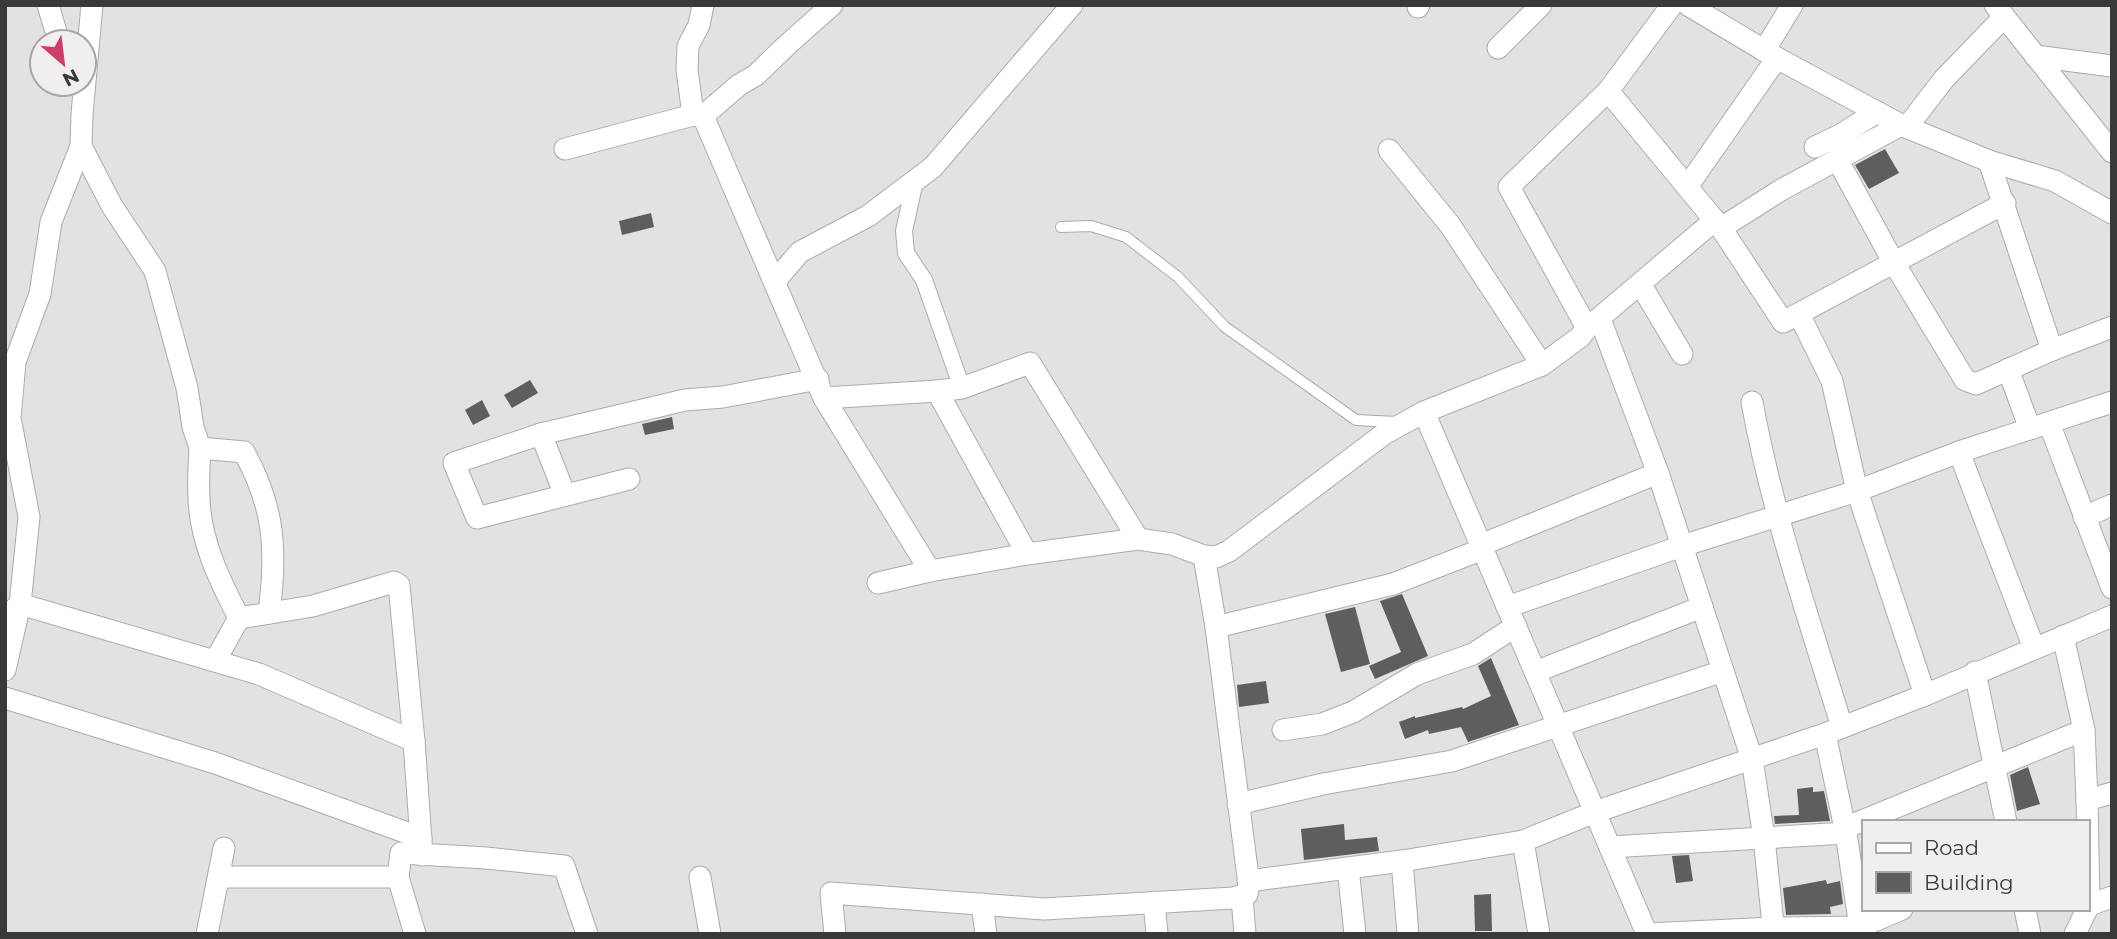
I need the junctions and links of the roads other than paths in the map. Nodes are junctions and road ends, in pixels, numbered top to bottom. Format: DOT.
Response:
graph roads {
  1 [pos="48,5"];
  2 [pos="92,5"];
  3 [pos="703,5"];
  4 [pos="832,5"];
  5 [pos="1072,5"];
  6 [pos="1541,5"];
  7 [pos="1672,5"];
  8 [pos="1688,5"];
  9 [pos="1792,5"];
  10 [pos="1999,11"];
  11 [pos="55,28"];
  12 [pos="1498,48"];
  13 [pos="1770,55"];
  14 [pos="2035,57"];
  15 [pos="2112,66"];
  16 [pos="1608,91"];
  17 [pos="77,98"];
  18 [pos="1877,112"];
  19 [pos="82,114"];
  20 [pos="698,115"];
  21 [pos="1904,126"];
  22 [pos="81,146"];
  23 [pos="1815,148"];
  24 [pos="1844,148"];
  25 [pos="565,149"];
  26 [pos="1389,150"];
  27 [pos="2112,152"];
  28 [pos="1989,161"];
  29 [pos="915,181"];
  30 [pos="1687,187"];
  31 [pos="2005,203"];
  32 [pos="2112,213"];
  33 [pos="1718,224"];
  34 [pos="1060,226"];
  35 [pos="1894,263"];
  36 [pos="775,281"];
  37 [pos="1641,285"];
  38 [pos="1799,314"];
  39 [pos="1594,323"];
  40 [pos="2112,327"];
  41 [pos="2052,350"];
  42 [pos="1682,354"];
  43 [pos="1542,365"];
  44 [pos="2008,369"];
  45 [pos="821,388"];
  46 [pos="962,388"];
  47 [pos="937,391"];
  48 [pos="1752,402"];
  49 [pos="2112,402"];
  50 [pos="1424,412"];
  51 [pos="1405,422"];
  52 [pos="2039,426"];
  53 [pos="541,434"];
  54 [pos="200,448"];
  55 [pos="1959,452"];
  56 [pos="1658,473"];
  57 [pos="629,479"];
  58 [pos="1857,491"];
  59 [pos="565,495"];
  60 [pos="2112,505"];
  61 [pos="1778,515"];
  62 [pos="2084,517"];
  63 [pos="1138,539"];
  64 [pos="1682,546"];
  65 [pos="1482,547"];
  66 [pos="1027,554"];
  67 [pos="1204,556"];
  68 [pos="930,571"];
  69 [pos="878,583"];
  70 [pos="2112,589"];
  71 [pos="1702,607"];
  72 [pos="13,611"];
  73 [pos="269,613"];
  74 [pos="2112,616"];
  75 [pos="1511,617"];
  76 [pos="239,618"];
  77 [pos="1216,627"];
  78 [pos="2063,636"];
  79 [pos="2034,648"];
  80 [pos="215,661"];
  81 [pos="5,670"];
  82 [pos="1723,671"];
  83 [pos="1535,672"];
  84 [pos="1975,672"];
  85 [pos="1925,695"];
  86 [pos="5,698"];
  87 [pos="1558,725"];
  88 [pos="1283,730"];
  89 [pos="2084,730"];
  90 [pos="1833,731"];
  91 [pos="414,741"];
  92 [pos="1752,759"];
  93 [pos="1994,767"];
  94 [pos="2112,793"];
  95 [pos="2087,800"];
  96 [pos="1238,804"];
  97 [pos="1595,812"];
  98 [pos="1869,820"];
  99 [pos="2006,820"];
  100 [pos="2087,820"];
  101 [pos="1862,823"];
  102 [pos="1846,830"];
  103 [pos="1764,838"];
  104 [pos="1523,841"];
  105 [pos="421,847"];
  106 [pos="1610,847"];
  107 [pos="225,848"];
  108 [pos="1402,861"];
  109 [pos="1348,868"];
  110 [pos="219,877"];
  111 [pos="398,877"];
  112 [pos="701,877"];
  113 [pos="1245,889"];
  114 [pos="2112,897"];
  115 [pos="1154,902"];
  116 [pos="982,904"];
  117 [pos="2089,905"];
  118 [pos="1898,911"];
  119 [pos="2025,911"];
  120 [pos="2086,911"];
  121 [pos="1773,931"];
  122 [pos="1860,931"];
  123 [pos="207,934"];
  124 [pos="415,934"];
  125 [pos="587,934"];
  126 [pos="710,934"];
  127 [pos="835,934"];
  128 [pos="986,934"];
  129 [pos="1157,934"];
  130 [pos="1245,934"];
  131 [pos="1355,934"];
  132 [pos="1408,934"];
  133 [pos="1539,934"];
  134 [pos="1647,934"];
  135 [pos="2030,934"];
  136 [pos="2075,934"];
  1 -- 11 [label="street"];
  2 -- 19 [label="street"];
  3 -- 20 [label="street"];
  4 -- 20 [label="street"];
  5 -- 29 [label="street"];
  6 -- 12 [label="street"];
  7 -- 16 [label="street"];
  8 -- 13 [label="street"];
  9 -- 13 [label="street"];
  10 -- 14 [label="street"];
  10 -- 21 [label="street"];
  13 -- 18 [label="street"];
  13 -- 30 [label="street"];
  14 -- 15 [label="street"];
  14 -- 27 [label="street"];
  16 -- 30 [label="street"];
  16 -- 39 [label="street"];
  17 -- 19 [label="street"];
  18 -- 21 [label="street"];
  18 -- 24 [label="street"];
  19 -- 22 [label="street"];
  20 -- 25 [label="street"];
  20 -- 36 [label="street"];
  21 -- 24 [label="street"];
  21 -- 28 [label="street"];
  22 -- 54 [label="street"];
  22 -- 72 [label="street"];
  23 -- 24 [label="street"];
  24 -- 33 [label="street"];
  24 -- 35 [label="street"];
  26 -- 43 [label="street"];
  28 -- 31 [label="street"];
  28 -- 32 [label="street"];
  29 -- 36 [label="street"];
  29 -- 46 [label="street"];
  30 -- 33 [label="street"];
  31 -- 35 [label="street"];
  31 -- 41 [label="street"];
  33 -- 37 [label="street"];
  33 -- 38 [label="street"];
  34 -- 51 [label="lane"];
  35 -- 38 [label="street"];
  35 -- 44 [label="street"];
  36 -- 45 [label="street"];
  37 -- 39 [label="street"];
  37 -- 42 [label="street"];
  38 -- 58 [label="street"];
  39 -- 43 [label="street"];
  39 -- 56 [label="street"];
  40 -- 41 [label="street"];
  41 -- 44 [label="street"];
  43 -- 50 [label="street"];
  44 -- 52 [label="street"];
  45 -- 47 [label="street"];
  45 -- 53 [label="street"];
  45 -- 68 [label="street"];
  46 -- 47 [label="street"];
  46 -- 63 [label="street"];
  47 -- 66 [label="street"];
  48 -- 61 [label="street"];
  49 -- 52 [label="street"];
  50 -- 51 [label="street"];
  50 -- 65 [label="street"];
  51 -- 67 [label="street"];
  52 -- 55 [label="street"];
  52 -- 62 [label="street"];
  53 -- 59 [label="street"];
  53 -- 59 [label="street"];
  54 -- 73 [label="street"];
  54 -- 76 [label="street"];
  55 -- 58 [label="street"];
  55 -- 79 [label="street"];
  56 -- 64 [label="street"];
  56 -- 65 [label="street"];
  57 -- 59 [label="street"];
  58 -- 61 [label="street"];
  58 -- 85 [label="street"];
  60 -- 62 [label="street"];
  61 -- 64 [label="street"];
  61 -- 90 [label="street"];
  62 -- 70 [label="street"];
  63 -- 66 [label="street"];
  63 -- 67 [label="street"];
  64 -- 71 [label="street"];
  64 -- 75 [label="street"];
  65 -- 75 [label="street"];
  65 -- 77 [label="street"];
  66 -- 68 [label="street"];
  67 -- 77 [label="street"];
  68 -- 69 [label="street"];
  71 -- 82 [label="street"];
  71 -- 83 [label="street"];
  72 -- 80 [label="street"];
  72 -- 81 [label="street"];
  73 -- 76 [label="street"];
  73 -- 91 [label="street"];
  74 -- 78 [label="street"];
  75 -- 83 [label="street"];
  75 -- 88 [label="street"];
  76 -- 80 [label="street"];
  77 -- 96 [label="street"];
  78 -- 79 [label="street"];
  78 -- 89 [label="street"];
  79 -- 84 [label="street"];
  80 -- 91 [label="street"];
  82 -- 87 [label="street"];
  82 -- 92 [label="street"];
  83 -- 87 [label="street"];
  84 -- 85 [label="street"];
  84 -- 93 [label="street"];
  85 -- 90 [label="street"];
  86 -- 105 [label="street"];
  87 -- 96 [label="street"];
  87 -- 97 [label="street"];
  89 -- 93 [label="street"];
  89 -- 95 [label="street"];
  90 -- 92 [label="street"];
  90 -- 102 [label="street"];
  91 -- 105 [label="street"];
  92 -- 97 [label="street"];
  92 -- 103 [label="street"];
  93 -- 98 [label="street"];
  93 -- 99 [label="street"];
  94 -- 95 [label="street"];
  95 -- 100 [label="street"];
  96 -- 113 [label="street"];
  97 -- 104 [label="street"];
  97 -- 106 [label="street"];
  101 -- 102 [label="street"];
  102 -- 103 [label="street"];
  102 -- 122 [label="street"];
  103 -- 106 [label="street"];
  103 -- 121 [label="street"];
  104 -- 108 [label="street"];
  104 -- 133 [label="street"];
  105 -- 111 [label="street"];
  105 -- 125 [label="street"];
  106 -- 134 [label="street"];
  107 -- 110 [label="street"];
  108 -- 109 [label="street"];
  108 -- 132 [label="street"];
  109 -- 113 [label="street"];
  109 -- 131 [label="street"];
  110 -- 111 [label="street"];
  110 -- 123 [label="street"];
  111 -- 124 [label="street"];
  112 -- 126 [label="street"];
  113 -- 115 [label="street"];
  113 -- 130 [label="street"];
  114 -- 117 [label="street"];
  115 -- 116 [label="street"];
  115 -- 129 [label="street"];
  116 -- 127 [label="street"];
  116 -- 128 [label="street"];
  118 -- 122 [label="street"];
  119 -- 135 [label="street"];
  120 -- 136 [label="street"];
  121 -- 122 [label="street"];
  121 -- 134 [label="street"];
}
